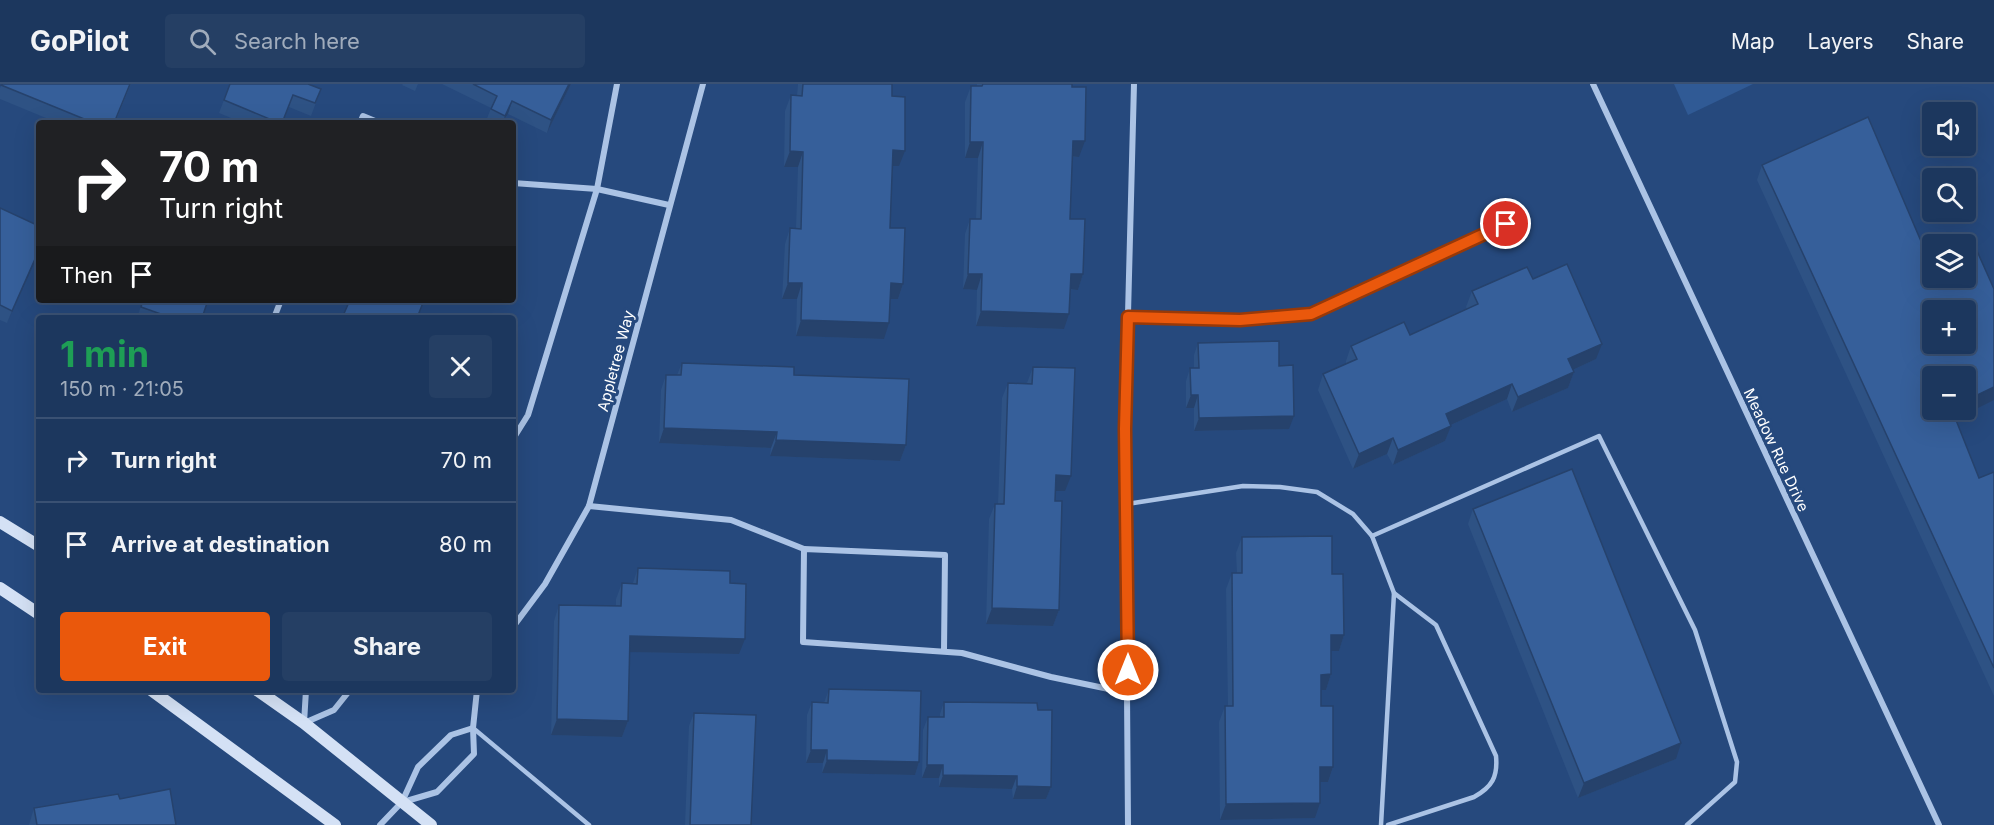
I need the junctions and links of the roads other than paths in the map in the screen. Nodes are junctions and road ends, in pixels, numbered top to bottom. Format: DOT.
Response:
graph roads {
  1 [pos="617,84"];
  2 [pos="703,84"];
  3 [pos="1134,84"];
  4 [pos="1593,84"];
  5 [pos="516,183"];
  6 [pos="597,189"];
  7 [pos="669,205"];
  8 [pos="1506,224"];
  9 [pos="1128,317"];
  10 [pos="516,434"];
  11 [pos="1127,504"];
  12 [pos="589,506"];
  13 [pos="0,522"];
  14 [pos="1372,536"];
  15 [pos="36,544"];
  16 [pos="804,549"];
  17 [pos="0,588"];
  18 [pos="1394,593"];
  19 [pos="36,612"];
  20 [pos="516,623"];
  21 [pos="944,651"];
  22 [pos="155,693"];
  23 [pos="261,693"];
  24 [pos="306,693"];
  25 [pos="348,693"];
  26 [pos="477,693"];
  27 [pos="1128,693"];
  28 [pos="304,723"];
  29 [pos="473,728"];
  30 [pos="402,802"];
  31 [pos="335,825"];
  32 [pos="380,825"];
  33 [pos="431,825"];
  34 [pos="589,825"];
  35 [pos="1128,825"];
  36 [pos="1381,825"];
  37 [pos="1388,825"];
  38 [pos="1687,825"];
  39 [pos="1939,825"];
  1 -- 6 [label="street"];
  2 -- 7 [label="street, Appletree Way"];
  3 -- 9 [label="street"];
  4 -- 39 [label="street, Meadow Rue Drive"];
  5 -- 6 [label="street"];
  6 -- 7 [label="street"];
  6 -- 10 [label="street"];
  7 -- 12 [label="street, Appletree Way"];
  8 -- 9 [label="lane"];
  9 -- 11 [label="street"];
  11 -- 14 [label="lane"];
  11 -- 27 [label="street"];
  12 -- 16 [label="street"];
  12 -- 20 [label="street, Appletree Way"];
  13 -- 15 [label="street"];
  14 -- 18 [label="lane"];
  14 -- 38 [label="lane"];
  16 -- 21 [label="street"];
  16 -- 21 [label="street"];
  17 -- 19 [label="street"];
  18 -- 36 [label="lane"];
  18 -- 37 [label="lane"];
  21 -- 27 [label="street"];
  22 -- 31 [label="street"];
  23 -- 28 [label="street"];
  24 -- 28 [label="street"];
  25 -- 28 [label="street"];
  26 -- 29 [label="street"];
  27 -- 35 [label="street"];
  28 -- 30 [label="street"];
  29 -- 30 [label="street"];
  29 -- 30 [label="street"];
  29 -- 34 [label="lane"];
  30 -- 32 [label="street"];
  30 -- 33 [label="street"];
}
